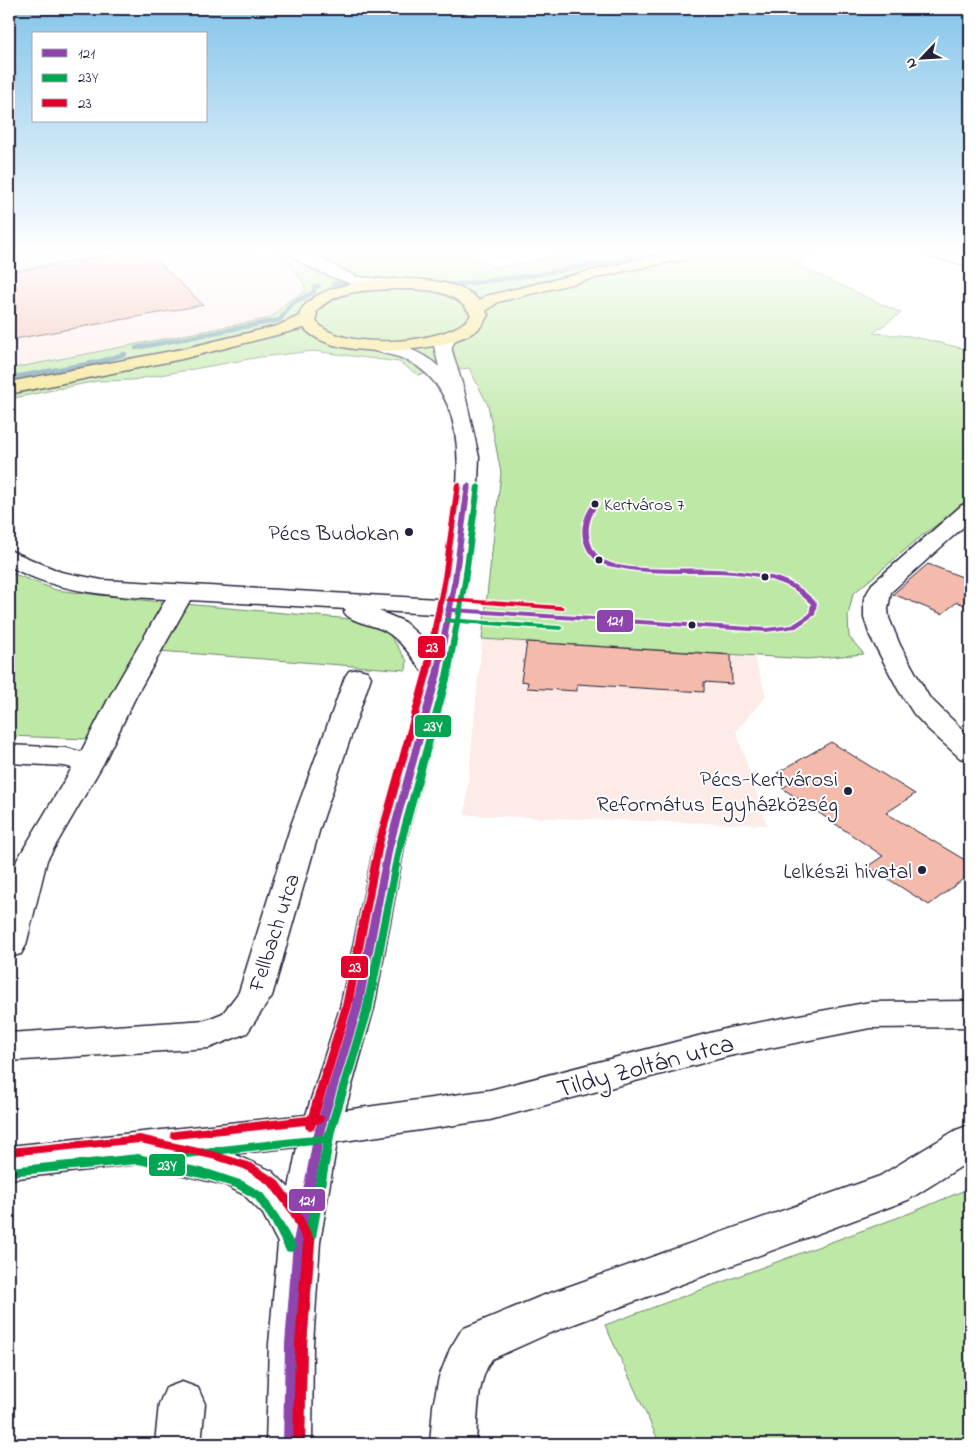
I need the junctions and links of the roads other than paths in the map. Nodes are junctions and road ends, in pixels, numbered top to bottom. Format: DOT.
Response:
graph roads {
  1 [pos="302,322"];
  2 [pos="309,322"];
  3 [pos="475,322"];
  4 [pos="448,338"];
  5 [pos="336,340"];
  6 [pos="380,347"];
  7 [pos="182,354"];
  8 [pos="9,388"];
  9 [pos="455,398"];
  10 [pos="970,510"];
  11 [pos="9,557"];
  12 [pos="182,592"];
  13 [pos="313,602"];
  14 [pos="449,607"];
  15 [pos="437,674"];
  16 [pos="358,677"];
  17 [pos="970,752"];
  18 [pos="9,754"];
  19 [pos="89,764"];
  20 [pos="20,861"];
  21 [pos="13,914"];
  22 [pos="9,945"];
  23 [pos="970,1014"];
  24 [pos="9,1047"];
  25 [pos="320,1129"];
  26 [pos="970,1141"];
  27 [pos="139,1149"];
  28 [pos="9,1162"];
  29 [pos="299,1242"];
  30 [pos="289,1444"];
  31 [pos="454,1444"];
  1 -- 7 [label="main road"];
  2 -- 5 [label="main road"];
  3 -- 4 [label="main road"];
  4 -- 6 [label="main road"];
  4 -- 9 [label="street"];
  5 -- 6 [label="main road"];
  5 -- 7 [label="main road"];
  6 -- 9 [label="street"];
  7 -- 8 [label="main road"];
  9 -- 14 [label="street"];
  10 -- 17 [label="street"];
  11 -- 12 [label="street"];
  12 -- 13 [label="street"];
  12 -- 19 [label="street"];
  13 -- 14 [label="street"];
  13 -- 15 [label="street"];
  14 -- 15 [label="street"];
  15 -- 25 [label="street"];
  16 -- 24 [label="street, Fellbach utca"];
  18 -- 19 [label="street"];
  19 -- 20 [label="street"];
  20 -- 21 [label="street"];
  21 -- 22 [label="street"];
  23 -- 25 [label="street, Tildy Zoltán utca"];
  25 -- 27 [label="street, Tildy Zoltán utca"];
  25 -- 29 [label="street"];
  26 -- 31 [label="street"];
  27 -- 28 [label="street, Tildy Zoltán utca"];
  27 -- 29 [label="street"];
  29 -- 30 [label="street"];
}
